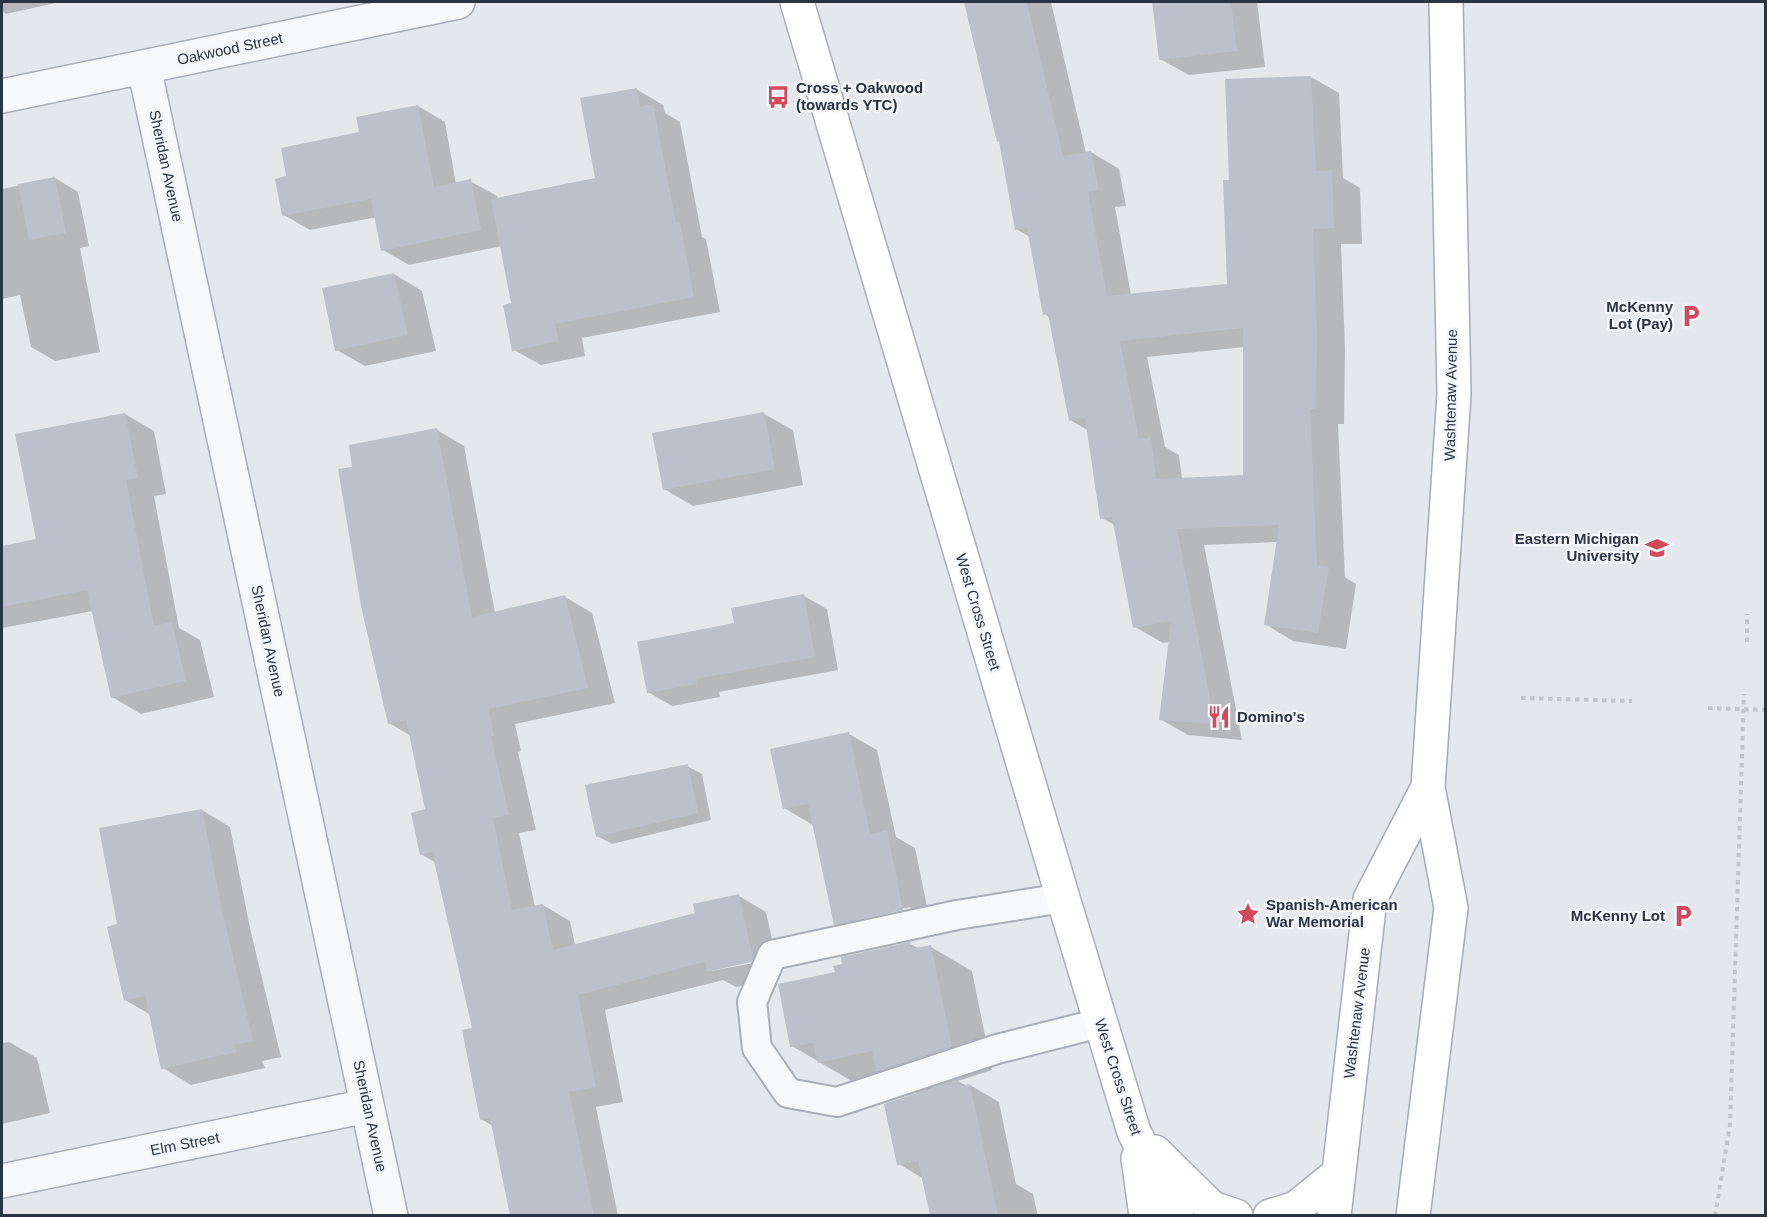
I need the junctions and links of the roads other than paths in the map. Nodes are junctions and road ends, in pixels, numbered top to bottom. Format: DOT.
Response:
graph roads {
  1 [pos="458,2"];
  2 [pos="797,2"];
  3 [pos="1446,2"];
  4 [pos="144,67"];
  5 [pos="2,96"];
  6 [pos="1428,787"];
  7 [pos="1063,898"];
  8 [pos="1100,1023"];
  9 [pos="367,1106"];
  10 [pos="1134,1132"];
  11 [pos="1338,1173"];
  12 [pos="2,1181"];
  13 [pos="391,1215"];
  14 [pos="1146,1215"];
  15 [pos="1177,1215"];
  16 [pos="1236,1215"];
  17 [pos="1270,1215"];
  18 [pos="1335,1215"];
  19 [pos="1413,1215"];
  1 -- 4 [label="street, Oakwood Street"];
  2 -- 7 [label="main road, West Cross Street"];
  3 -- 6 [label="main road, Washtenaw Avenue"];
  4 -- 5 [label="street, Oakwood Street"];
  4 -- 9 [label="street, Sheridan Avenue"];
  6 -- 11 [label="main road, Washtenaw Avenue"];
  6 -- 19 [label="main road, Washtenaw Avenue"];
  7 -- 8 [label="main road, West Cross Street"];
  7 -- 8 [label="lane"];
  8 -- 10 [label="main road, West Cross Street"];
  9 -- 12 [label="street, Elm Street"];
  9 -- 13 [label="street, Sheridan Avenue"];
  10 -- 14 [label="main road"];
  10 -- 15 [label="main road, West Cross Street"];
  10 -- 16 [label="main road"];
  11 -- 17 [label="main road"];
  11 -- 18 [label="main road, Washtenaw Avenue"];
}
